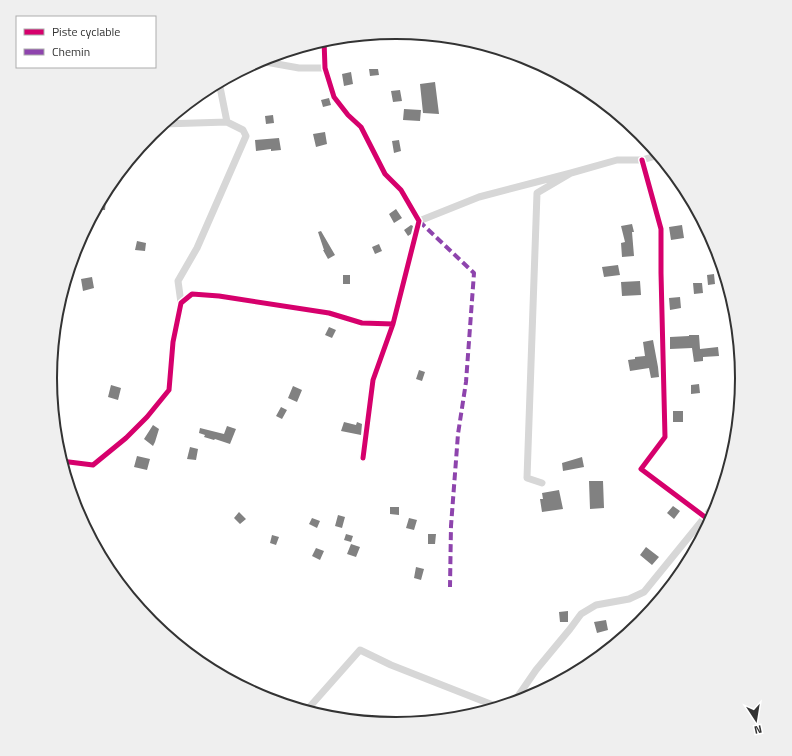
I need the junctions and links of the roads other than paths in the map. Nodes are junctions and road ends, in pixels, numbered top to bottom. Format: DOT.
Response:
graph roads {
  1 [pos="325,47"];
  2 [pos="272,63"];
  3 [pos="326,68"];
  4 [pos="220,88"];
  5 [pos="227,122"];
  6 [pos="171,124"];
  7 [pos="653,157"];
  8 [pos="642,160"];
  9 [pos="571,173"];
  10 [pos="419,221"];
  11 [pos="181,303"];
  12 [pos="393,324"];
  13 [pos="363,458"];
  14 [pos="68,462"];
  15 [pos="542,483"];
  16 [pos="705,517"];
  17 [pos="520,693"];
  18 [pos="489,704"];
  19 [pos="311,706"];
  1 -- 3 [label="street"];
  2 -- 3 [label="street"];
  3 -- 10 [label="street"];
  4 -- 5 [label="street"];
  5 -- 6 [label="street"];
  5 -- 11 [label="street"];
  7 -- 8 [label="street"];
  8 -- 9 [label="street"];
  8 -- 16 [label="street"];
  9 -- 10 [label="street"];
  9 -- 15 [label="street"];
  10 -- 12 [label="street"];
  11 -- 12 [label="street"];
  11 -- 14 [label="street"];
  12 -- 13 [label="street"];
  16 -- 17 [label="street"];
  18 -- 19 [label="street"];
}
